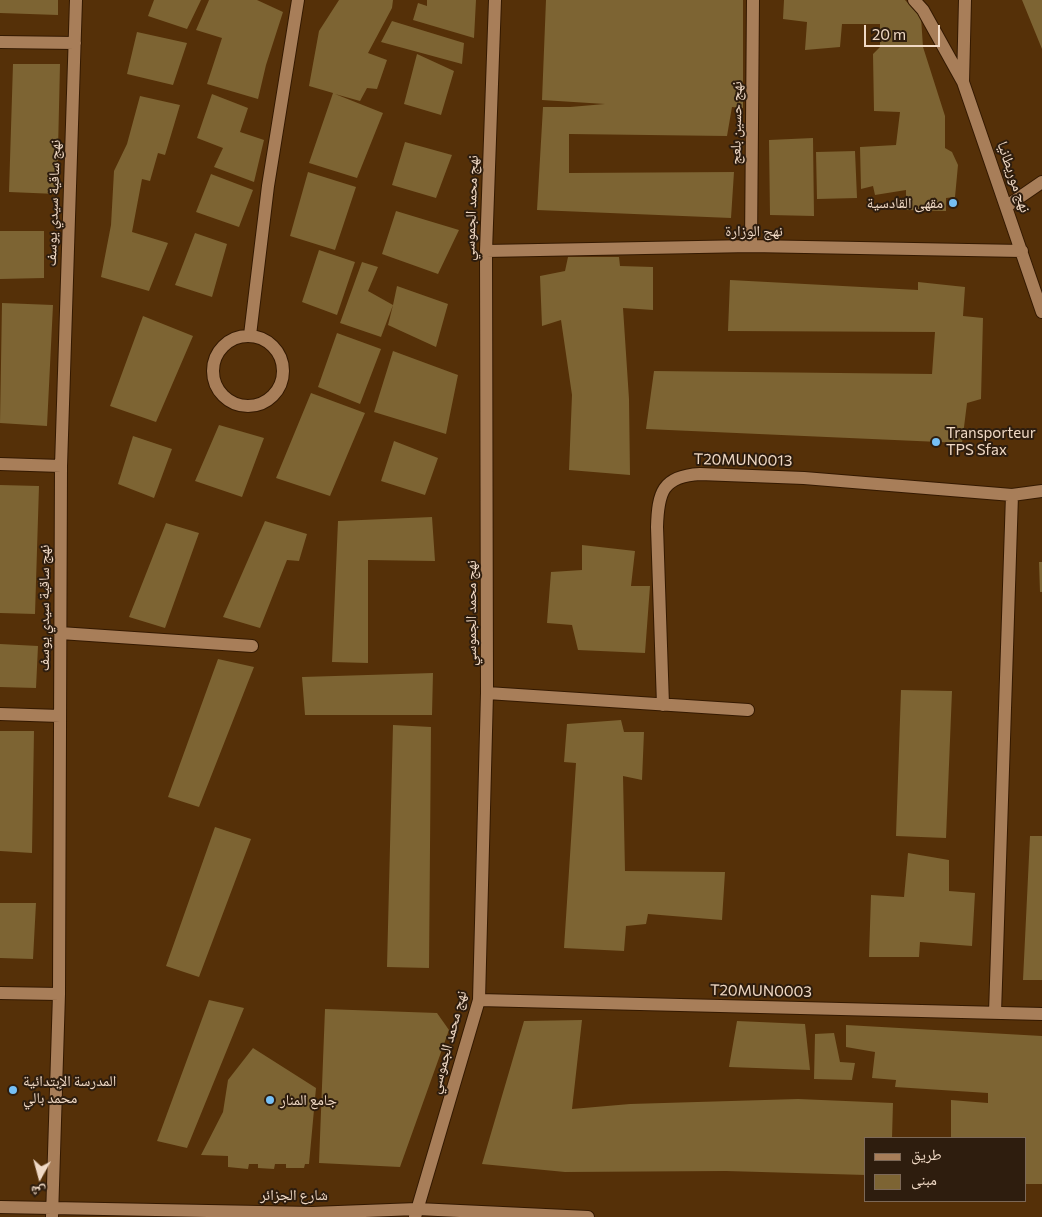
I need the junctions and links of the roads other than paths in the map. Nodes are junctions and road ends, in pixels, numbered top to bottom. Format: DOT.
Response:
graph roads {
  1 [pos="76,0"];
  2 [pos="298,0"];
  3 [pos="495,0"];
  4 [pos="753,0"];
  5 [pos="914,0"];
  6 [pos="965,0"];
  7 [pos="0,42"];
  8 [pos="75,43"];
  9 [pos="963,82"];
  10 [pos="1042,182"];
  11 [pos="1007,206"];
  12 [pos="750,246"];
  13 [pos="486,251"];
  14 [pos="1022,251"];
  15 [pos="1042,312"];
  16 [pos="250,336"];
  17 [pos="0,464"];
  18 [pos="61,466"];
  19 [pos="1042,491"];
  20 [pos="1012,495"];
  21 [pos="60,633"];
  22 [pos="252,646"];
  23 [pos="488,693"];
  24 [pos="663,705"];
  25 [pos="748,710"];
  26 [pos="0,714"];
  27 [pos="60,716"];
  28 [pos="0,993"];
  29 [pos="59,994"];
  30 [pos="480,1000"];
  31 [pos="995,1013"];
  32 [pos="1042,1014"];
  33 [pos="0,1207"];
  34 [pos="52,1212"];
  35 [pos="416,1213"];
  36 [pos="588,1217"];
  1 -- 8 [label="street, نهج ساقية سيدي يوسف"];
  2 -- 16 [label="street"];
  3 -- 13 [label="street, نهج محمد الجموسي"];
  4 -- 12 [label="street, نهج حسين بلعج"];
  5 -- 9 [label="street, نهج موريطانيا"];
  6 -- 9 [label="street, نهج موريطانيا"];
  7 -- 8 [label="street"];
  8 -- 18 [label="street, نهج ساقية سيدي يوسف"];
  9 -- 11 [label="street, نهج موريطانيا"];
  10 -- 11 [label="street"];
  11 -- 14 [label="street, نهج موريطانيا"];
  12 -- 13 [label="street, نهج الوزارة"];
  12 -- 14 [label="street, نهج الوزارة"];
  13 -- 23 [label="street, نهج محمد الجموسي"];
  14 -- 15 [label="street, نهج موريطانيا"];
  16 -- 16 [label="street"];
  17 -- 18 [label="street"];
  18 -- 21 [label="street, نهج ساقية سيدي يوسف"];
  19 -- 20 [label="street, T20MUN0013"];
  20 -- 24 [label="street, T20MUN0013"];
  20 -- 31 [label="street"];
  21 -- 22 [label="street"];
  21 -- 27 [label="street, نهج ساقية سيدي يوسف"];
  23 -- 24 [label="street"];
  23 -- 30 [label="street, نهج محمد الجموسي"];
  24 -- 25 [label="street"];
  26 -- 27 [label="street"];
  27 -- 29 [label="street, نهج ساقية سيدي يوسف"];
  28 -- 29 [label="street"];
  29 -- 34 [label="street, نهج ساقية سيدي يوسف"];
  30 -- 31 [label="street, T20MUN0003"];
  30 -- 35 [label="street, نهج محمد الجموسي"];
  31 -- 32 [label="street, T20MUN0003"];
  33 -- 34 [label="street, شارع الجزائر"];
  34 -- 35 [label="street, شارع الجزائر"];
  35 -- 36 [label="street, شارع الجزائر"];
}
